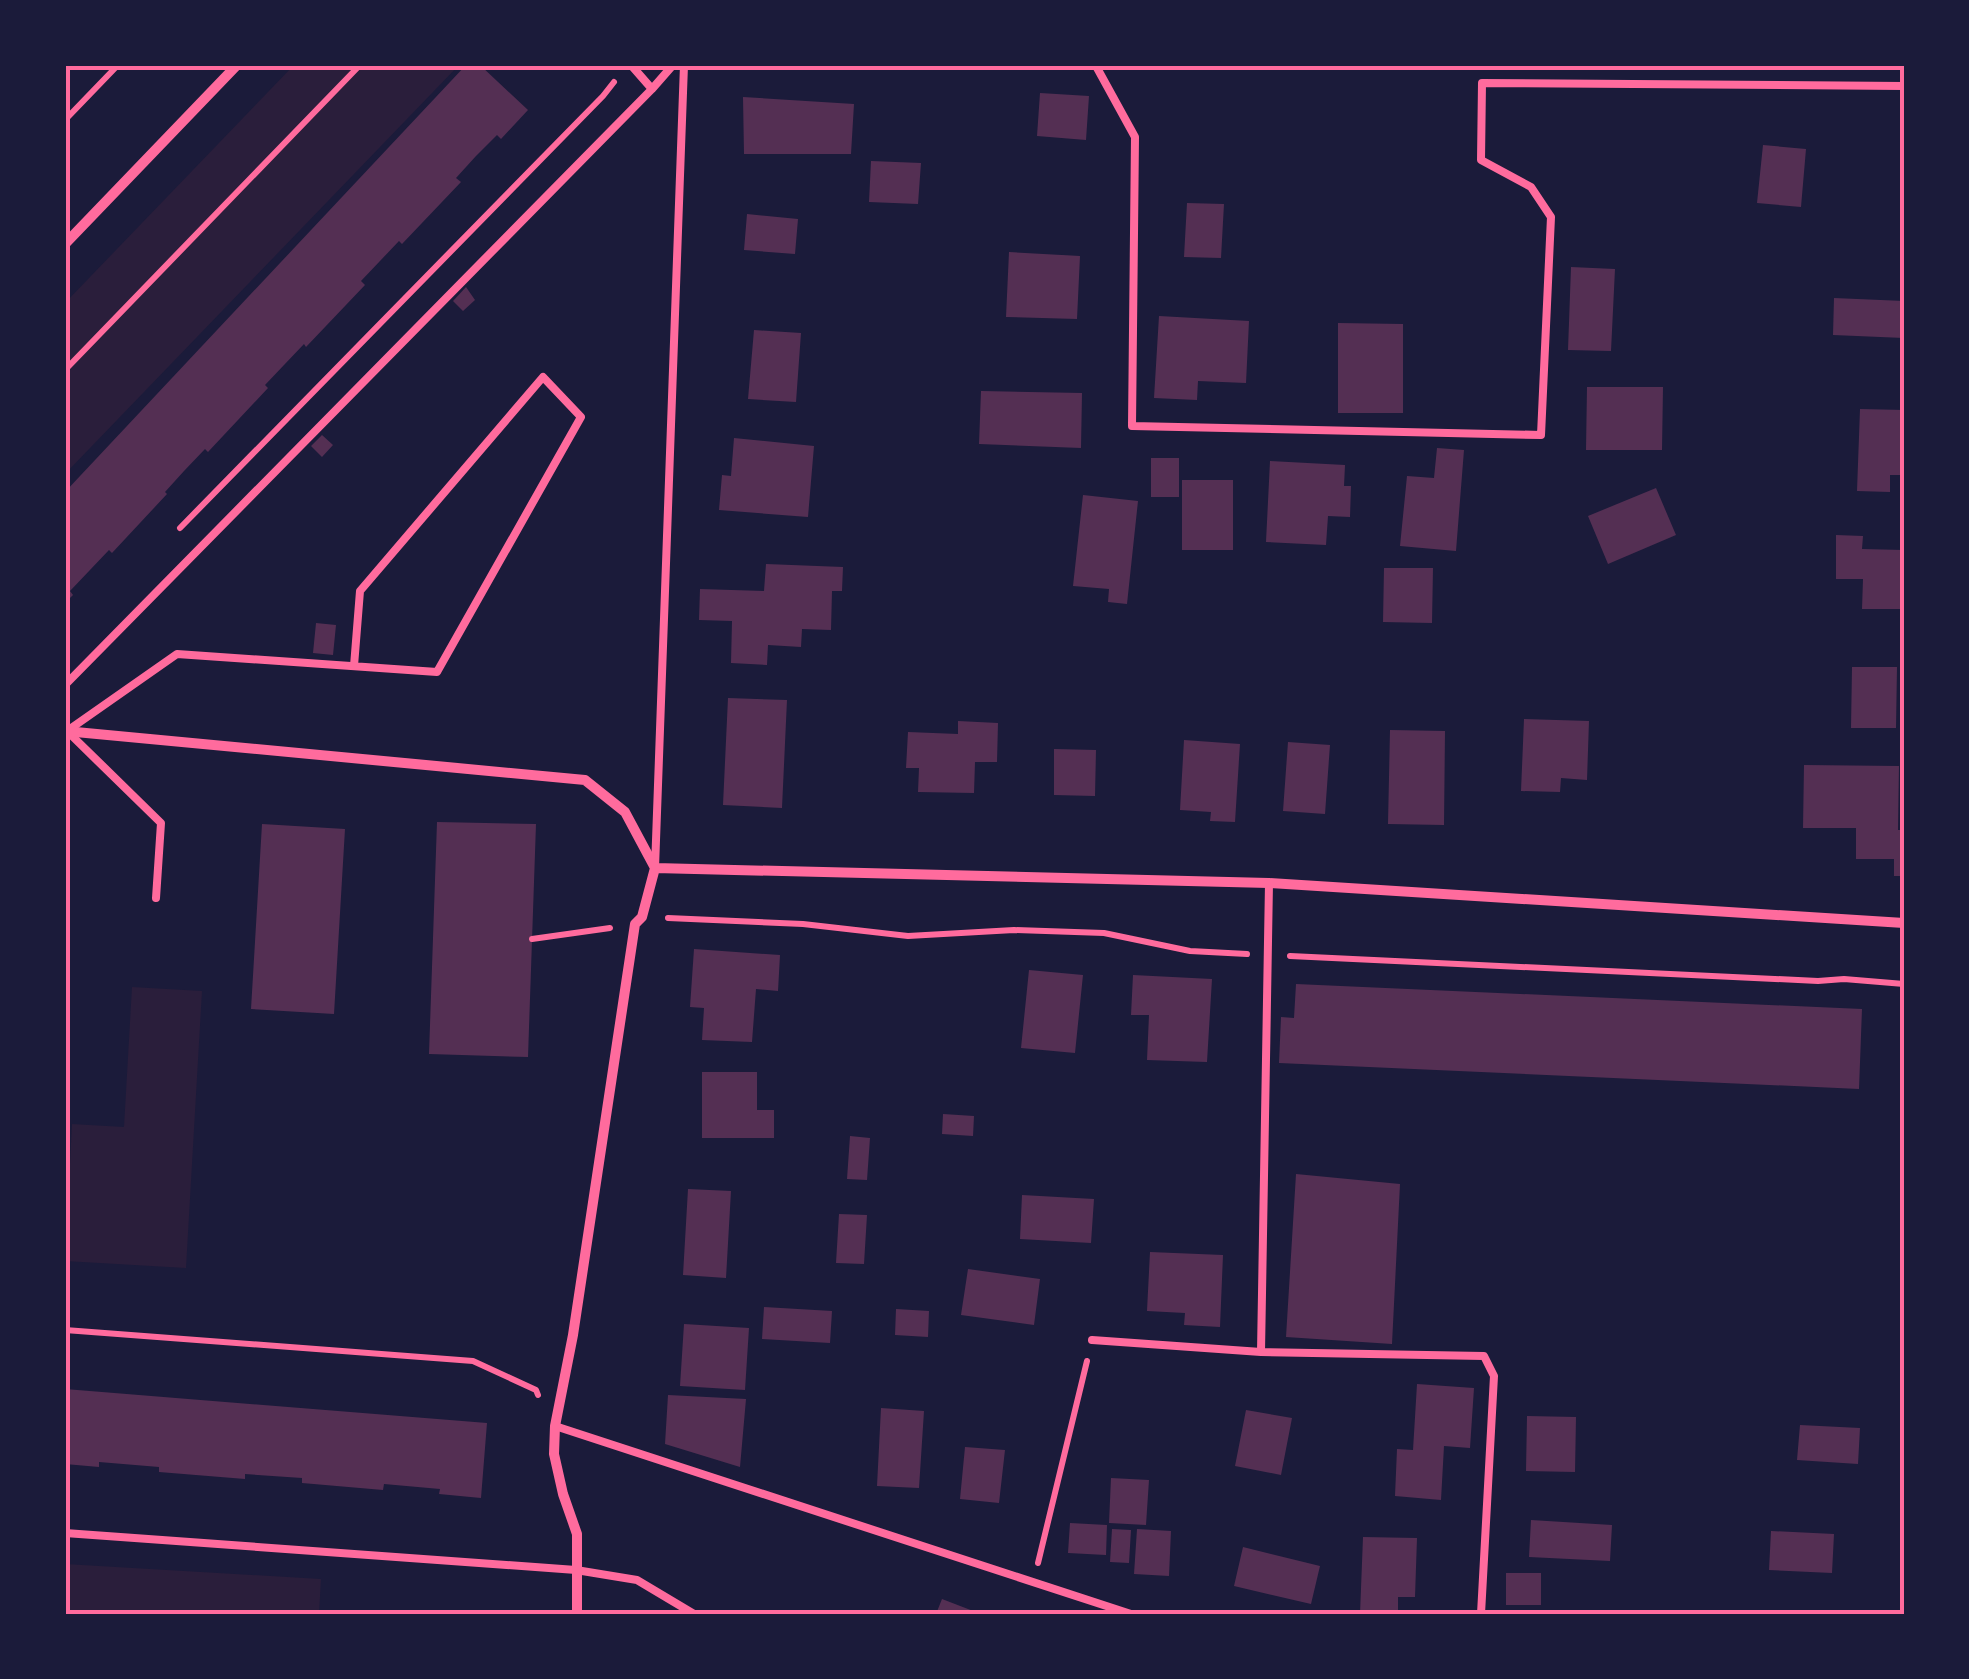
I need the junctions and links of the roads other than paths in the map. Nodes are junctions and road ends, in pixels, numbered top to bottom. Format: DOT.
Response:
graph roads {
  1 [pos="238,65"];
  2 [pos="631,65"];
  3 [pos="673,65"];
  4 [pos="684,65"];
  5 [pos="1132,65"];
  6 [pos="1094,66"];
  7 [pos="1904,86"];
  8 [pos="652,89"];
  9 [pos="65,244"];
  10 [pos="354,666"];
  11 [pos="65,685"];
  12 [pos="66,731"];
  13 [pos="655,868"];
  14 [pos="1269,883"];
  15 [pos="156,898"];
  16 [pos="1904,922"];
  17 [pos="1092,1340"];
  18 [pos="1262,1352"];
  19 [pos="555,1426"];
  20 [pos="65,1533"];
  21 [pos="576,1570"];
  22 [pos="576,1614"];
  23 [pos="694,1614"];
  24 [pos="1132,1614"];
  25 [pos="1481,1614"];
  1 -- 9 [label="street"];
  2 -- 8 [label="lane"];
  3 -- 8 [label="lane"];
  4 -- 13 [label="lane"];
  5 -- 6 [label="lane"];
  6 -- 7 [label="lane"];
  8 -- 11 [label="lane"];
  10 -- 10 [label="lane"];
  10 -- 12 [label="lane"];
  12 -- 13 [label="street"];
  12 -- 15 [label="lane"];
  13 -- 14 [label="street"];
  13 -- 19 [label="street"];
  14 -- 16 [label="street"];
  14 -- 18 [label="lane"];
  17 -- 18 [label="lane"];
  18 -- 25 [label="lane"];
  19 -- 21 [label="street"];
  19 -- 24 [label="lane"];
  20 -- 21 [label="lane"];
  21 -- 22 [label="street"];
  21 -- 23 [label="lane"];
}
